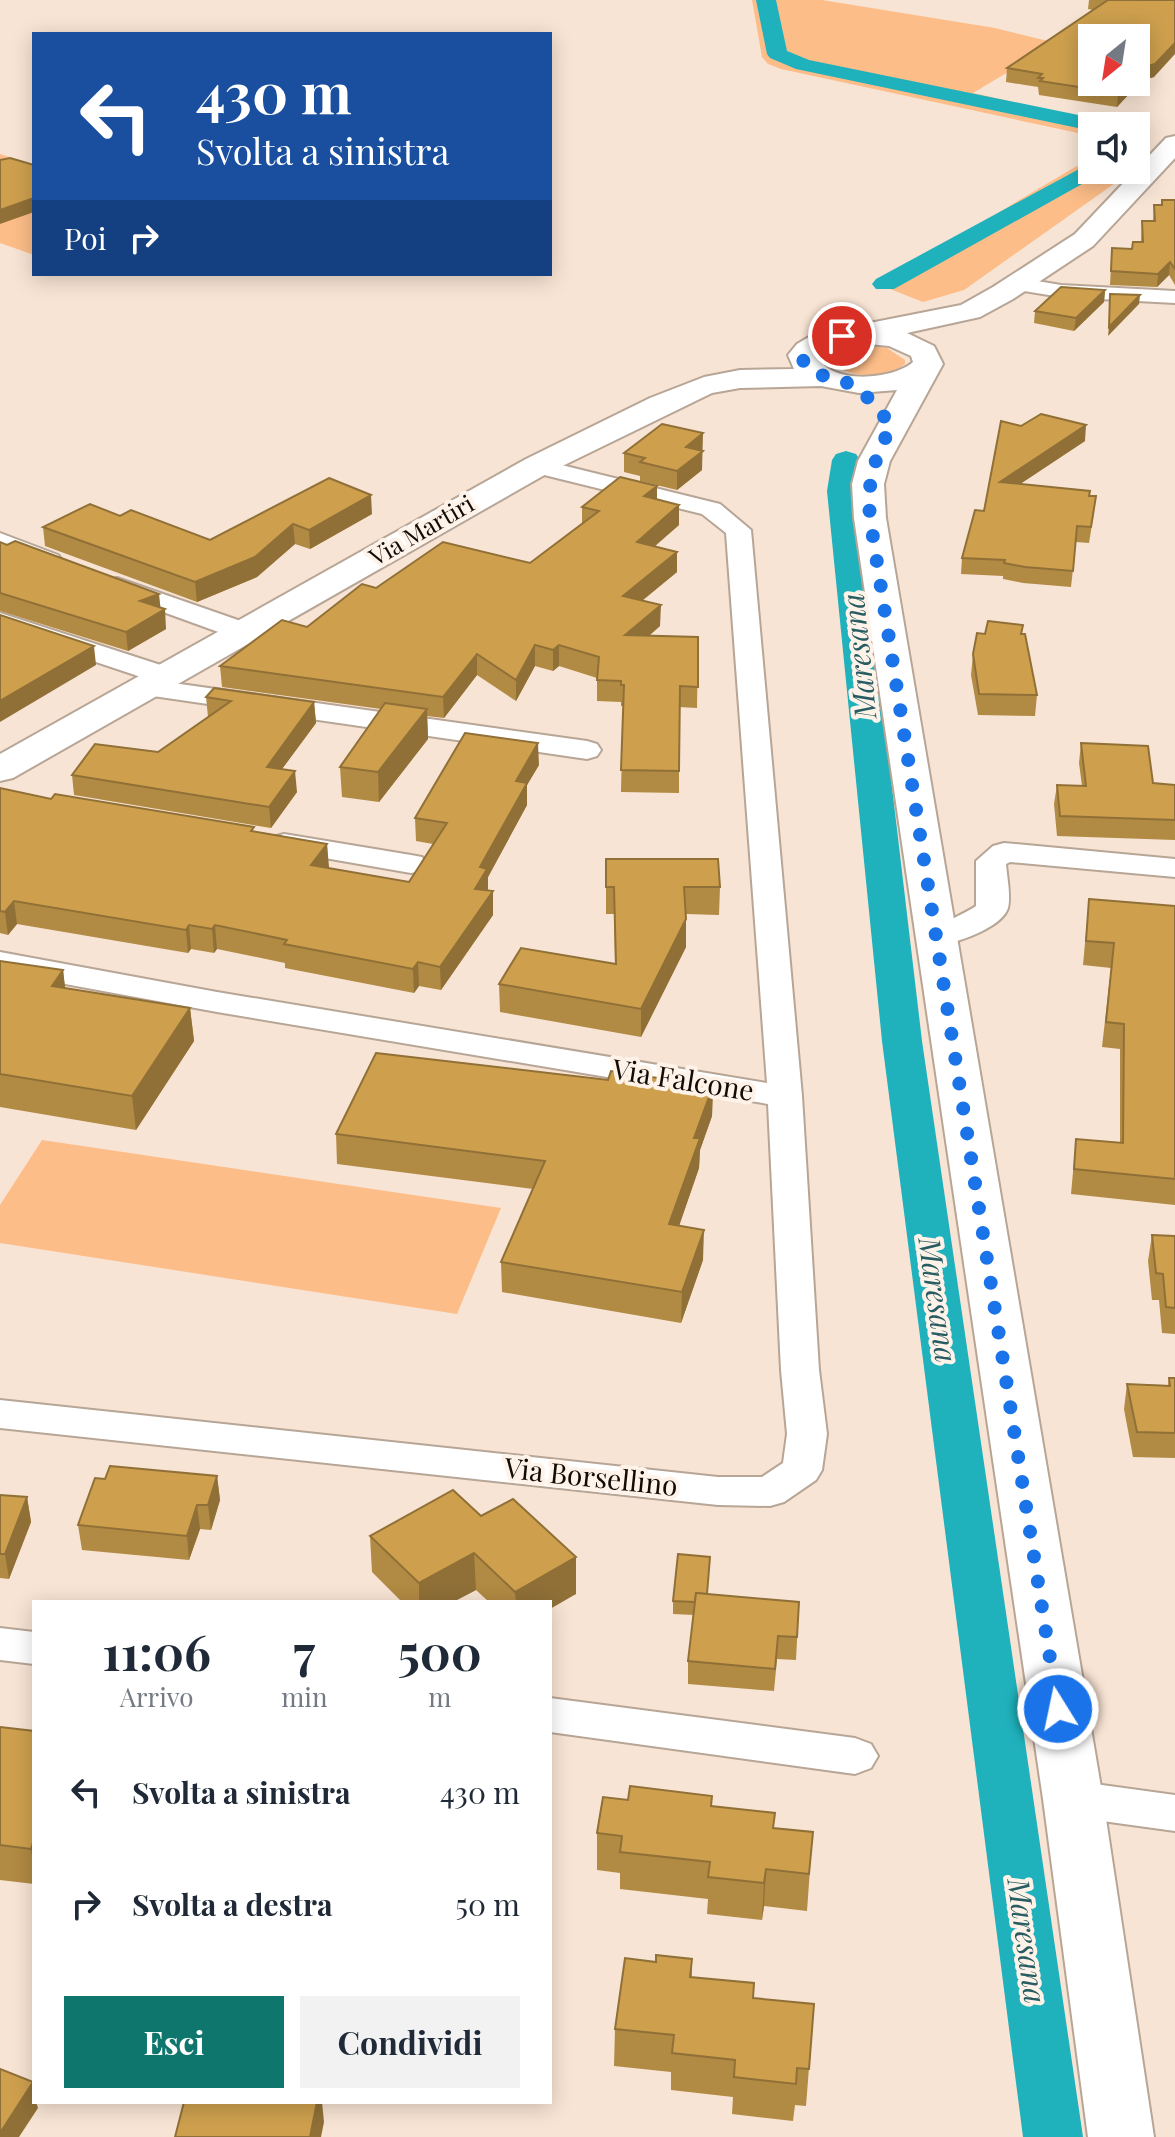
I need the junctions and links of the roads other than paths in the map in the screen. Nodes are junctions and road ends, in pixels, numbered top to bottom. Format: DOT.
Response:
graph roads {
  1 [pos="1175,143"];
  2 [pos="1019,284"];
  3 [pos="1175,297"];
  4 [pos="970,311"];
  5 [pos="861,335"];
  6 [pos="805,351"];
  7 [pos="924,366"];
  8 [pos="835,380"];
  9 [pos="704,386"];
  10 [pos="891,426"];
  11 [pos="537,466"];
  12 [pos="0,541"];
  13 [pos="0,621"];
  14 [pos="245,632"];
  15 [pos="156,682"];
  16 [pos="587,750"];
  17 [pos="4,779"];
  18 [pos="259,839"];
  19 [pos="411,864"];
  20 [pos="1175,868"];
  21 [pos="937,938"];
  22 [pos="0,962"];
  23 [pos="785,1096"];
  24 [pos="0,1414"];
  25 [pos="0,1644"];
  26 [pos="32,1648"];
  27 [pos="552,1715"];
  28 [pos="855,1756"];
  29 [pos="1073,1799"];
  30 [pos="1175,1813"];
  31 [pos="1121,2137"];
  1 -- 2 [label="street"];
  2 -- 3 [label="street"];
  2 -- 4 [label="street"];
  4 -- 5 [label="street"];
  4 -- 7 [label="street"];
  5 -- 6 [label="street, Via Martiri"];
  5 -- 7 [label="street"];
  6 -- 8 [label="street"];
  6 -- 9 [label="street, Via Martiri"];
  7 -- 8 [label="street, Via Martiri"];
  7 -- 10 [label="street"];
  8 -- 9 [label="street, Via Martiri"];
  8 -- 10 [label="street"];
  9 -- 11 [label="street, Via Martiri"];
  10 -- 21 [label="street"];
  11 -- 14 [label="street, Via Martiri"];
  11 -- 23 [label="street, Via Falcone"];
  12 -- 14 [label="street"];
  13 -- 15 [label="street"];
  14 -- 15 [label="street, Via Martiri"];
  15 -- 16 [label="street"];
  15 -- 17 [label="street, Via Martiri"];
  18 -- 19 [label="street"];
  20 -- 21 [label="street"];
  21 -- 29 [label="street"];
  22 -- 23 [label="street, Via Falcone"];
  23 -- 24 [label="street, Via Borsellino"];
  25 -- 26 [label="street"];
  27 -- 28 [label="street"];
  29 -- 30 [label="street"];
  29 -- 31 [label="street"];
}
